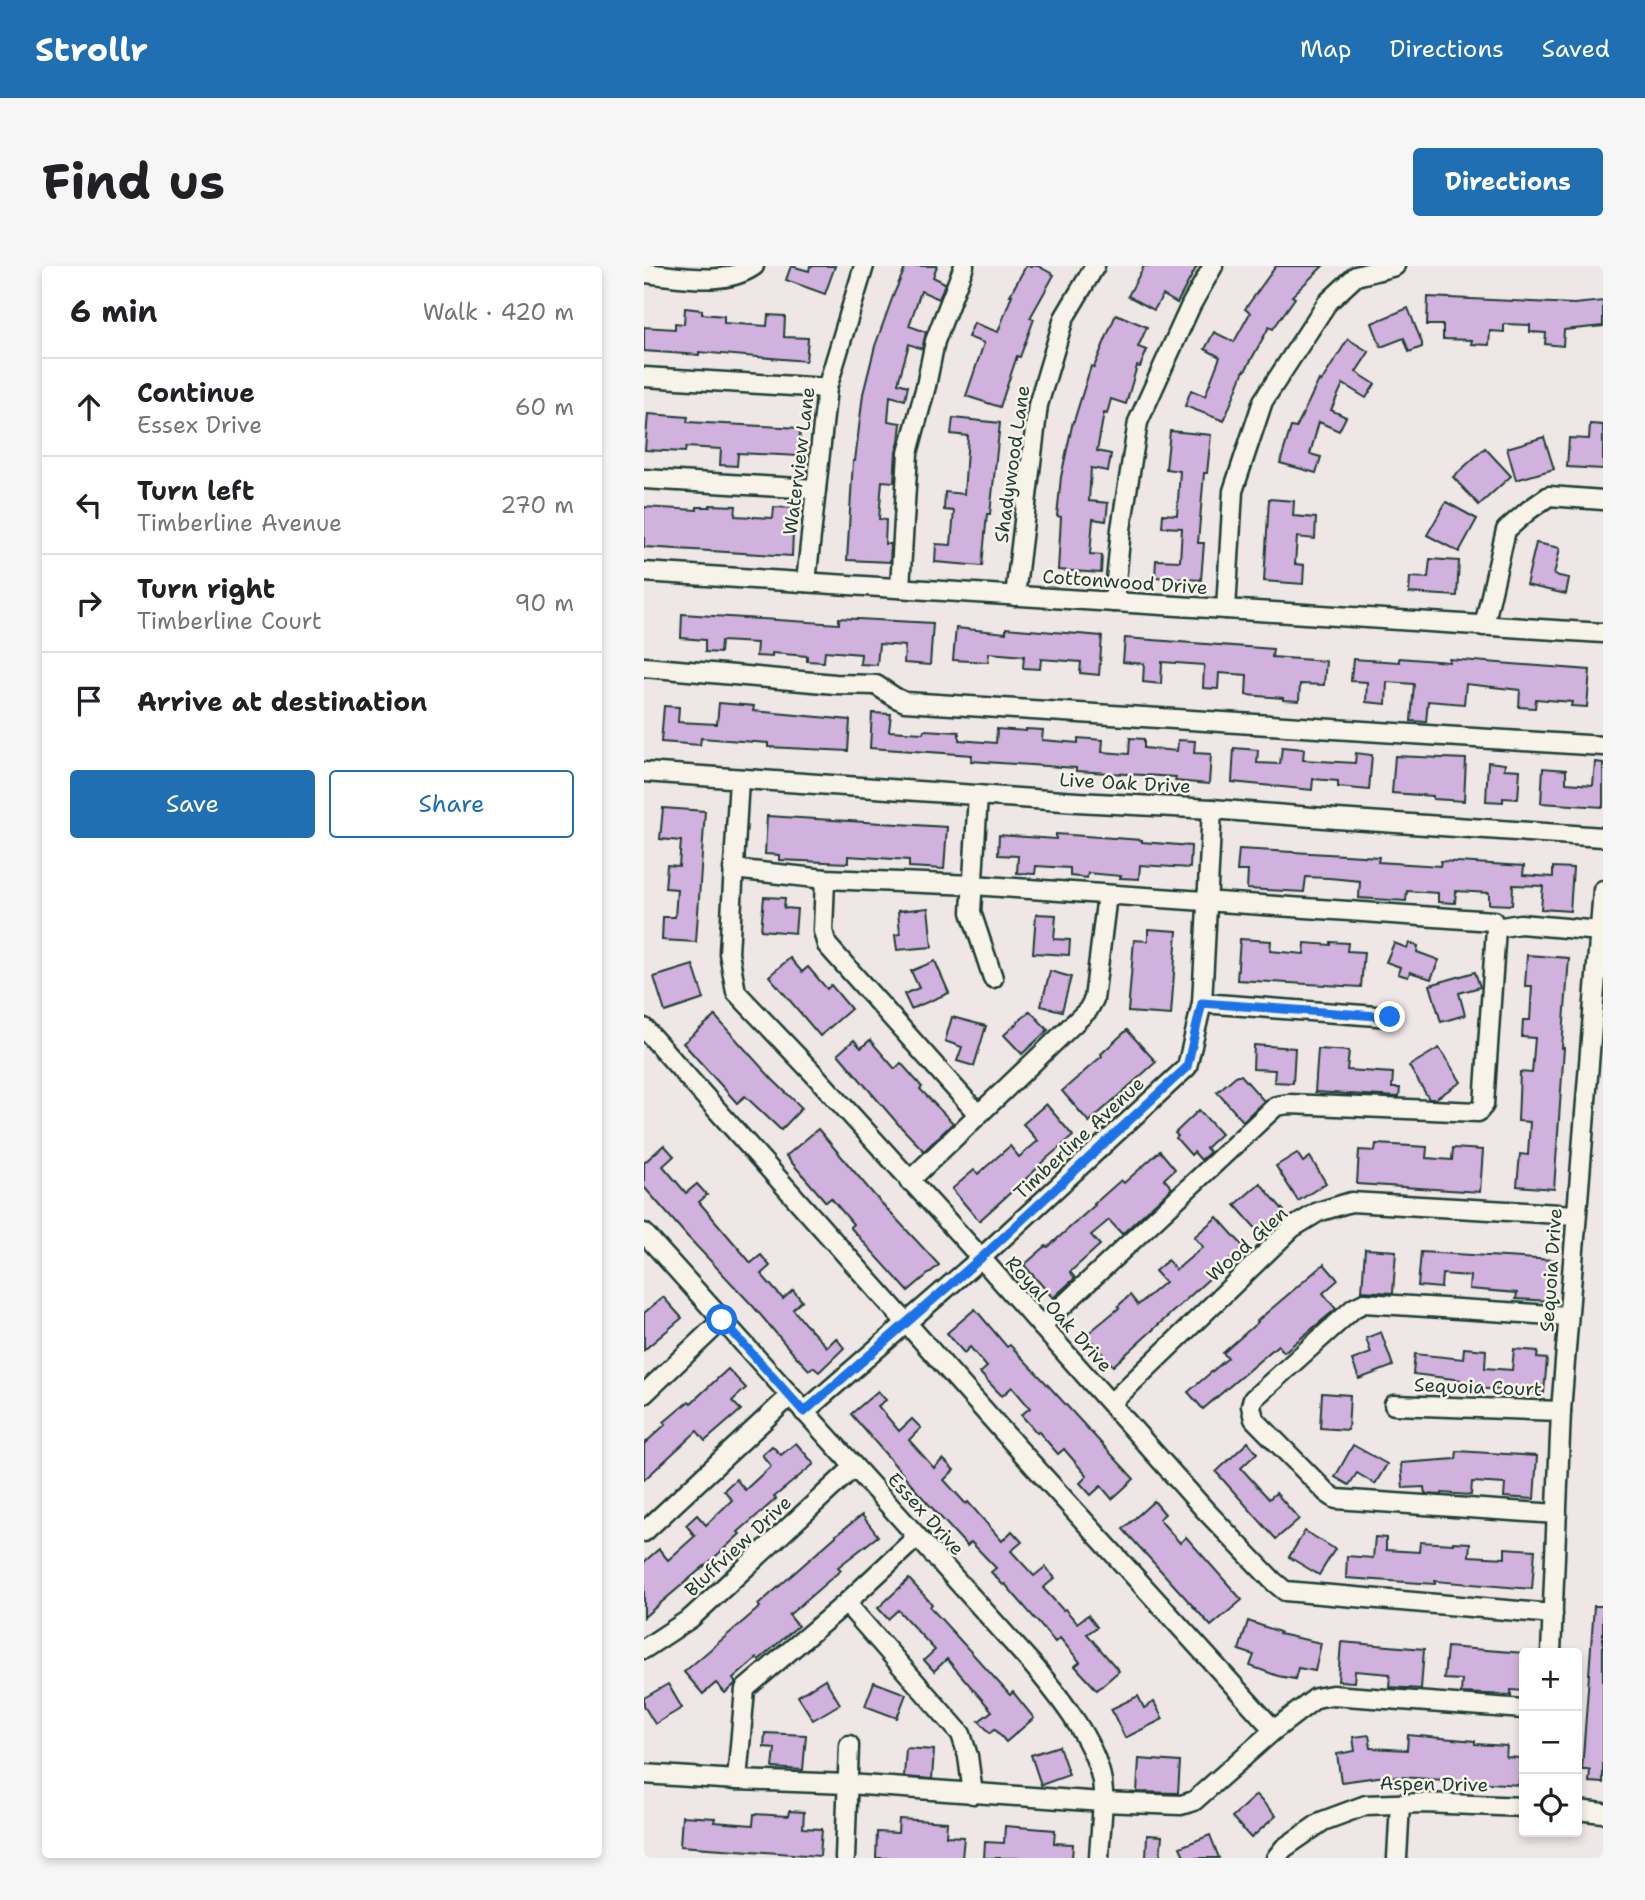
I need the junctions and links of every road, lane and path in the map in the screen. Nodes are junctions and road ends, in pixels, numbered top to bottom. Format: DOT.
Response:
graph roads {
  1 [pos="754,266"];
  2 [pos="864,266"];
  3 [pos="964,266"];
  4 [pos="1095,266"];
  5 [pos="1213,266"];
  6 [pos="1395,266"];
  7 [pos="644,273"];
  8 [pos="644,376"];
  9 [pos="827,388"];
  10 [pos="644,479"];
  11 [pos="816,489"];
  12 [pos="1603,500"];
  13 [pos="644,572"];
  14 [pos="806,582"];
  15 [pos="900,588"];
  16 [pos="1015,596"];
  17 [pos="1114,602"];
  18 [pos="1226,609"];
  19 [pos="1485,626"];
  20 [pos="1603,633"];
  21 [pos="644,667"];
  22 [pos="1603,746"];
  23 [pos="644,772"];
  24 [pos="739,779"];
  25 [pos="978,795"];
  26 [pos="1212,809"];
  27 [pos="1603,836"];
  28 [pos="733,869"];
  29 [pos="825,879"];
  30 [pos="973,885"];
  31 [pos="1603,890"];
  32 [pos="1107,895"];
  33 [pos="1207,902"];
  34 [pos="1496,928"];
  35 [pos="1600,931"];
  36 [pos="993,978"];
  37 [pos="1202,1003"];
  38 [pos="1390,1017"];
  39 [pos="644,1028"];
  40 [pos="978,1114"];
  41 [pos="909,1181"];
  42 [pos="1576,1215"];
  43 [pos="647,1242"];
  44 [pos="981,1258"];
  45 [pos="1568,1317"];
  46 [pos="722,1320"];
  47 [pos="906,1323"];
  48 [pos="1041,1326"];
  49 [pos="644,1394"];
  50 [pos="790,1396"];
  51 [pos="1111,1403"];
  52 [pos="1394,1405"];
  53 [pos="1561,1411"];
  54 [pos="804,1412"];
  55 [pos="854,1467"];
  56 [pos="1557,1514"];
  57 [pos="644,1532"];
  58 [pos="918,1537"];
  59 [pos="846,1603"];
  60 [pos="1553,1614"];
  61 [pos="1551,1648"];
  62 [pos="644,1649"];
  63 [pos="1519,1709"];
  64 [pos="1274,1730"];
  65 [pos="849,1745"];
  66 [pos="644,1773"];
  67 [pos="737,1780"];
  68 [pos="848,1784"];
  69 [pos="973,1794"];
  70 [pos="1102,1802"];
  71 [pos="1401,1804"];
  72 [pos="1519,1807"];
  73 [pos="1582,1811"];
  74 [pos="1603,1813"];
  75 [pos="845,1858"];
  76 [pos="1099,1858"];
  77 [pos="1276,1858"];
  78 [pos="1397,1858"];
  1 -- 7 [label="street"];
  2 -- 9 [label="street, Waterview Lane"];
  3 -- 15 [label="street"];
  4 -- 16 [label="street, Shadywood Lane"];
  5 -- 17 [label="street"];
  6 -- 18 [label="street"];
  8 -- 9 [label="street"];
  9 -- 11 [label="street, Waterview Lane"];
  10 -- 11 [label="street"];
  11 -- 14 [label="street, Waterview Lane"];
  12 -- 19 [label="street"];
  13 -- 14 [label="street, Cottonwood Drive"];
  14 -- 15 [label="street, Cottonwood Drive"];
  15 -- 16 [label="street, Cottonwood Drive"];
  16 -- 17 [label="street, Cottonwood Drive"];
  17 -- 18 [label="street, Cottonwood Drive"];
  18 -- 19 [label="street, Cottonwood Drive"];
  19 -- 20 [label="street, Cottonwood Drive"];
  21 -- 22 [label="street"];
  23 -- 24 [label="street, Live Oak Drive"];
  24 -- 25 [label="street, Live Oak Drive"];
  24 -- 28 [label="street, Royal Oak Drive"];
  25 -- 26 [label="street, Live Oak Drive"];
  25 -- 30 [label="street"];
  26 -- 27 [label="street, Live Oak Drive"];
  26 -- 33 [label="street, Timberline Avenue"];
  28 -- 29 [label="street"];
  28 -- 41 [label="street, Royal Oak Drive"];
  29 -- 30 [label="street"];
  29 -- 40 [label="street"];
  30 -- 32 [label="street"];
  30 -- 36 [label="street"];
  31 -- 35 [label="street, Sequoia Drive"];
  32 -- 33 [label="street"];
  32 -- 40 [label="street"];
  33 -- 34 [label="street"];
  33 -- 37 [label="street, Timberline Avenue"];
  34 -- 35 [label="street"];
  34 -- 48 [label="street"];
  35 -- 42 [label="street, Sequoia Drive"];
  37 -- 38 [label="street"];
  37 -- 44 [label="street, Timberline Avenue"];
  39 -- 47 [label="street"];
  40 -- 41 [label="street"];
  41 -- 44 [label="street, Royal Oak Drive"];
  42 -- 45 [label="street, Sequoia Drive"];
  42 -- 51 [label="street, Wood Glen"];
  43 -- 46 [label="street, Essex Drive"];
  44 -- 47 [label="street, Timberline Avenue"];
  44 -- 48 [label="street, Royal Oak Drive"];
  45 -- 53 [label="street, Sequoia Drive"];
  45 -- 56 [label="street"];
  46 -- 49 [label="street"];
  46 -- 50 [label="street, Essex Drive"];
  47 -- 54 [label="street, Timberline Avenue"];
  47 -- 64 [label="street"];
  48 -- 51 [label="street, Royal Oak Drive"];
  50 -- 54 [label="street, Essex Drive"];
  50 -- 57 [label="street"];
  51 -- 60 [label="street, Royal Oak Drive"];
  52 -- 53 [label="street, Sequoia Court"];
  53 -- 56 [label="street, Sequoia Drive"];
  54 -- 55 [label="street, Essex Drive"];
  55 -- 58 [label="street, Essex Drive"];
  55 -- 62 [label="street, Bluffview Drive"];
  56 -- 60 [label="street, Sequoia Drive"];
  58 -- 59 [label="street"];
  58 -- 70 [label="street, Essex Drive"];
  59 -- 67 [label="street"];
  59 -- 69 [label="street"];
  60 -- 61 [label="street, Sequoia Drive"];
  63 -- 64 [label="street"];
  64 -- 70 [label="street"];
  65 -- 68 [label="street"];
  66 -- 67 [label="street"];
  67 -- 68 [label="street"];
  68 -- 69 [label="street"];
  68 -- 75 [label="street"];
  69 -- 70 [label="street"];
  70 -- 76 [label="street, Essex Drive"];
  71 -- 72 [label="street, Aspen Drive"];
  71 -- 77 [label="street, Aspen Drive"];
  71 -- 78 [label="street"];
  73 -- 74 [label="street"];
}
